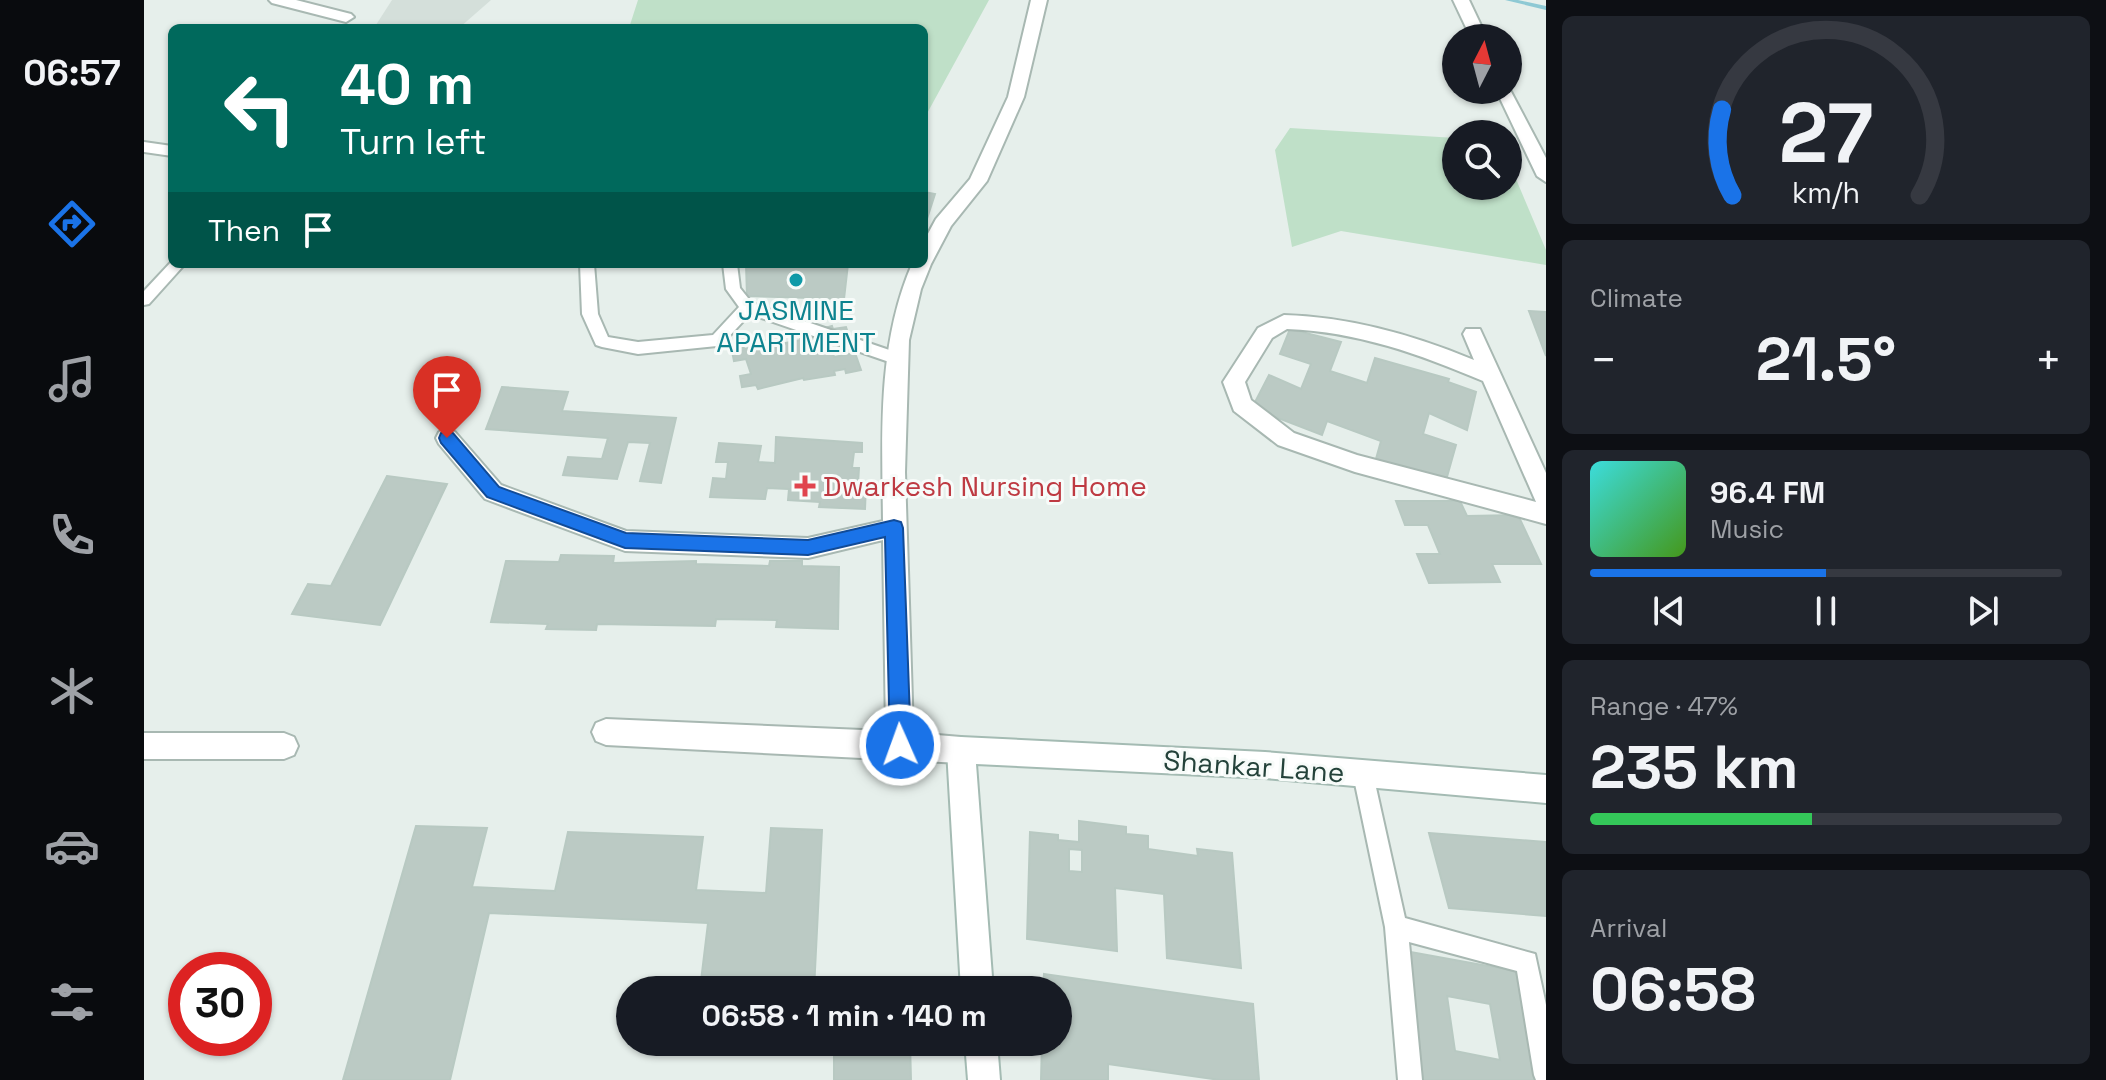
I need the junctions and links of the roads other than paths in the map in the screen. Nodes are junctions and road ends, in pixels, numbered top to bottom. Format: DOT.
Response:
graph roads {
  1 [pos="277,0"];
  2 [pos="360,0"];
  3 [pos="1039,0"];
  4 [pos="1461,0"];
  5 [pos="342,22"];
  6 [pos="1472,24"];
  7 [pos="1511,104"];
  8 [pos="144,147"];
  9 [pos="168,150"];
  10 [pos="1546,176"];
  11 [pos="928,252"];
  12 [pos="174,268"];
  13 [pos="587,268"];
  14 [pos="730,268"];
  15 [pos="920,268"];
  16 [pos="144,300"];
  17 [pos="747,307"];
  18 [pos="1473,334"];
  19 [pos="895,358"];
  20 [pos="1492,376"];
  21 [pos="447,438"];
  22 [pos="1546,499"];
  23 [pos="1546,514"];
  24 [pos="894,528"];
  25 [pos="606,732"];
  26 [pos="900,745"];
  27 [pos="144,746"];
  28 [pos="284,746"];
  29 [pos="961,750"];
  30 [pos="1363,774"];
  31 [pos="1546,789"];
  32 [pos="1396,927"];
  33 [pos="976,976"];
  34 [pos="982,1056"];
  35 [pos="1546,1075"];
  36 [pos="984,1080"];
  37 [pos="1410,1080"];
  1 -- 5 [label="street"];
  2 -- 5 [label="street"];
  3 -- 11 [label="street"];
  4 -- 6 [label="street"];
  7 -- 10 [label="street"];
  8 -- 9 [label="street"];
  12 -- 16 [label="lane"];
  13 -- 17 [label="lane"];
  14 -- 17 [label="lane"];
  15 -- 19 [label="street"];
  17 -- 19 [label="lane"];
  18 -- 20 [label="street"];
  19 -- 24 [label="street"];
  20 -- 22 [label="street"];
  20 -- 23 [label="street"];
  21 -- 24 [label="street"];
  24 -- 26 [label="street"];
  25 -- 26 [label="street, Shankar Lane"];
  26 -- 29 [label="street, Shankar Lane"];
  27 -- 28 [label="street"];
  29 -- 30 [label="street, Shankar Lane"];
  29 -- 33 [label="street"];
  30 -- 31 [label="street, Shankar Lane"];
  30 -- 32 [label="lane"];
  32 -- 35 [label="lane"];
  32 -- 37 [label="lane"];
  34 -- 36 [label="street"];
}
